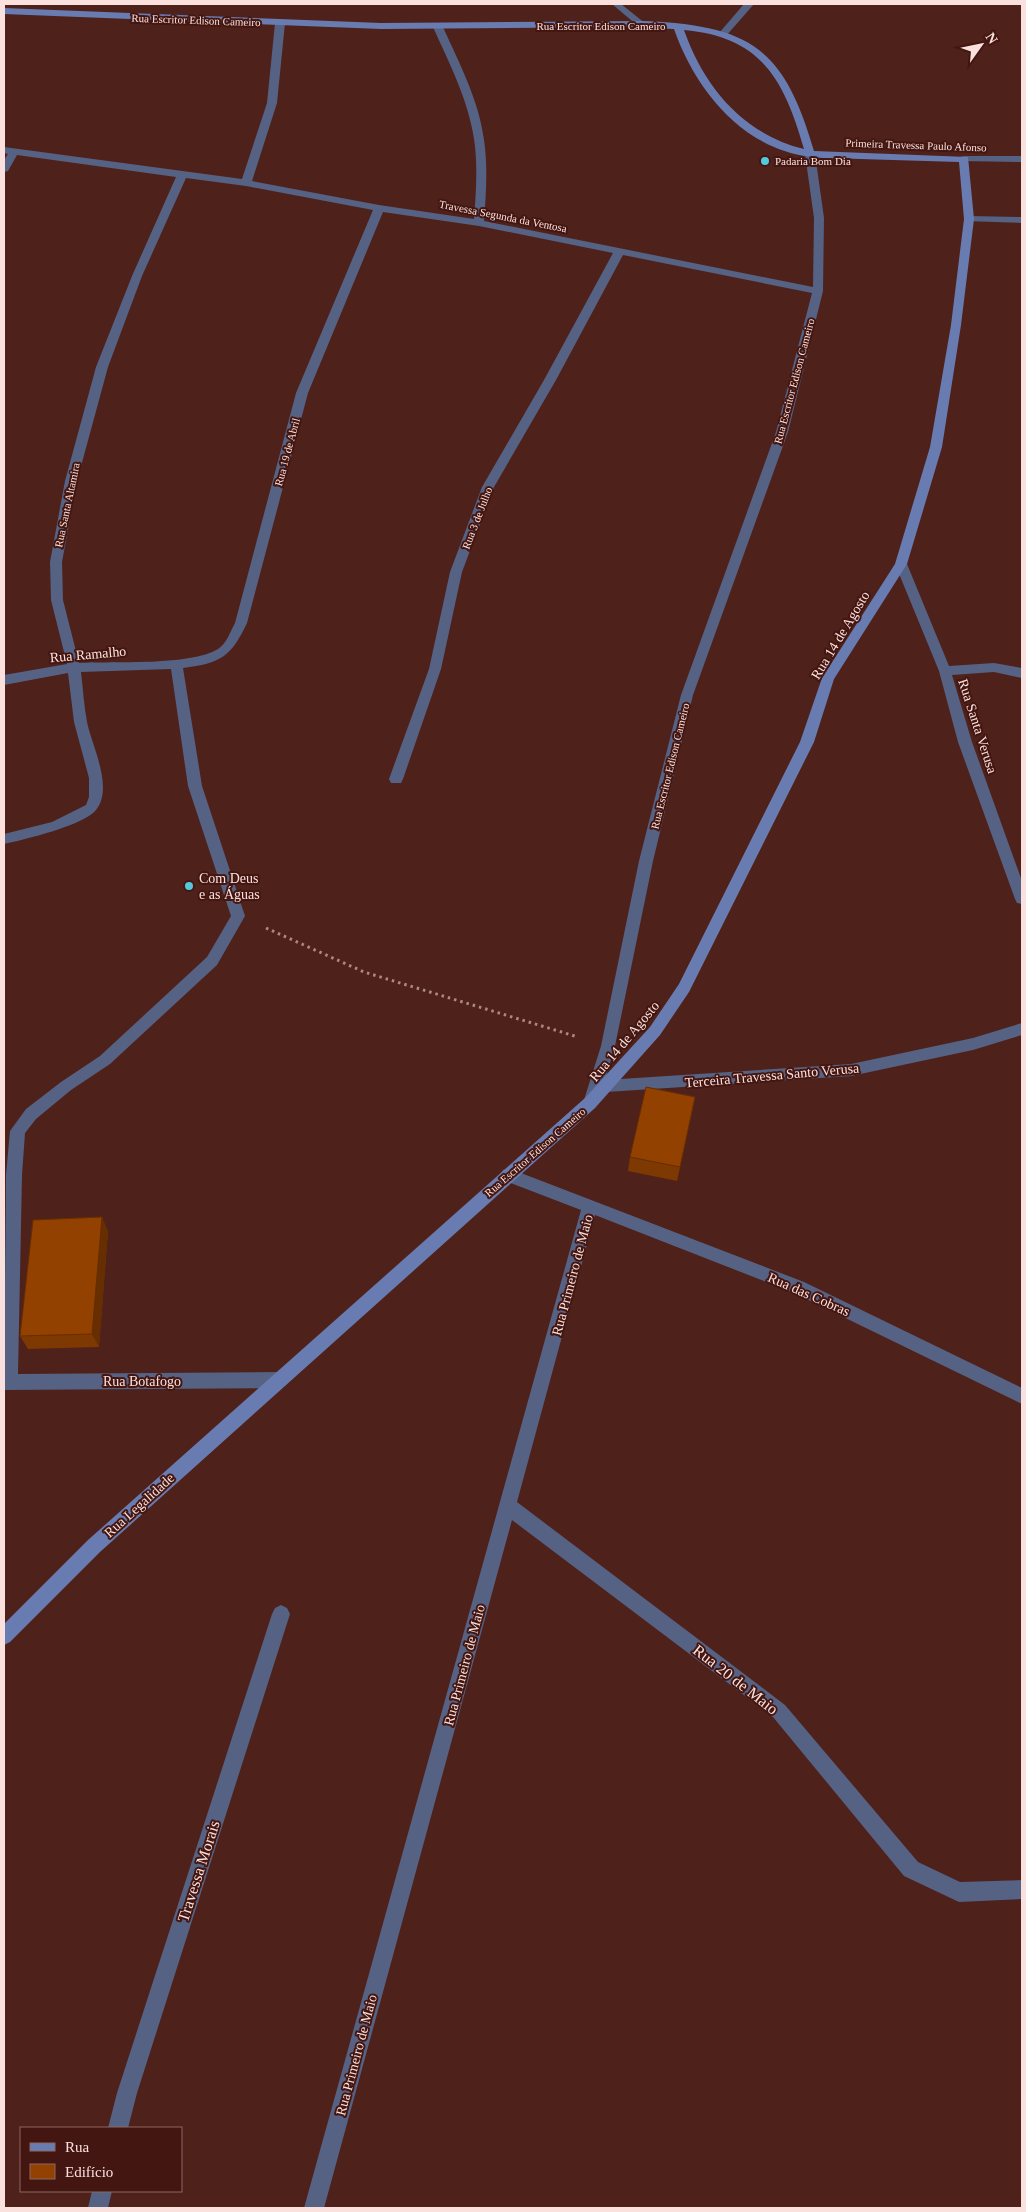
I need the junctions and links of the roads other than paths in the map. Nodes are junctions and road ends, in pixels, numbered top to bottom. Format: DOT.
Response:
graph roads {
  1 [pos="616,4"];
  2 [pos="749,4"];
  3 [pos="4,11"];
  4 [pos="280,24"];
  5 [pos="641,24"];
  6 [pos="678,26"];
  7 [pos="438,27"];
  8 [pos="723,34"];
  9 [pos="8,151"];
  10 [pos="810,154"];
  11 [pos="964,160"];
  12 [pos="1022,160"];
  13 [pos="4,169"];
  14 [pos="182,175"];
  15 [pos="246,183"];
  16 [pos="379,208"];
  17 [pos="969,220"];
  18 [pos="1022,220"];
  19 [pos="479,223"];
  20 [pos="620,250"];
  21 [pos="818,291"];
  22 [pos="901,564"];
  23 [pos="176,664"];
  24 [pos="74,668"];
  25 [pos="945,671"];
  26 [pos="1022,673"];
  27 [pos="4,680"];
  28 [pos="396,779"];
  29 [pos="4,839"];
  30 [pos="1022,899"];
  31 [pos="1022,1029"];
  32 [pos="606,1086"];
  33 [pos="590,1103"];
  34 [pos="508,1175"];
  35 [pos="590,1206"];
  36 [pos="280,1380"];
  37 [pos="7,1382"];
  38 [pos="1022,1396"];
  39 [pos="508,1506"];
  40 [pos="280,1614"];
  41 [pos="4,1636"];
  42 [pos="1022,1890"];
  43 [pos="118,2127"];
  44 [pos="102,2192"];
  45 [pos="98,2208"];
  46 [pos="314,2208"];
  1 -- 5 [label="street"];
  2 -- 8 [label="street"];
  3 -- 4 [label="street, Rua Escritor Edison Cameiro"];
  4 -- 7 [label="street, Rua Escritor Edison Cameiro"];
  4 -- 15 [label="street"];
  5 -- 6 [label="street, Rua Escritor Edison Cameiro"];
  5 -- 7 [label="street, Rua Escritor Edison Cameiro"];
  6 -- 8 [label="street, Rua Escritor Edison Cameiro"];
  6 -- 10 [label="street, Primeira Travessa Paulo Afonso"];
  7 -- 19 [label="street"];
  8 -- 10 [label="street, Rua Escritor Edison Cameiro"];
  9 -- 13 [label="street"];
  9 -- 14 [label="street, Travessa Segunda da Ventosa"];
  10 -- 11 [label="street, Primeira Travessa Paulo Afonso"];
  10 -- 21 [label="street, Rua Escritor Edison Cameiro"];
  11 -- 12 [label="street, Primeira Travessa Paulo Afonso"];
  11 -- 17 [label="street, Rua 14 de Agosto"];
  14 -- 15 [label="street, Travessa Segunda da Ventosa"];
  14 -- 24 [label="street, Rua Santa Altamira"];
  15 -- 16 [label="street, Travessa Segunda da Ventosa"];
  16 -- 19 [label="street, Travessa Segunda da Ventosa"];
  16 -- 23 [label="street, Rua 19 de Abril"];
  17 -- 18 [label="street"];
  17 -- 22 [label="street, Rua 14 de Agosto"];
  19 -- 20 [label="street, Travessa Segunda da Ventosa"];
  20 -- 21 [label="street, Travessa Segunda da Ventosa"];
  20 -- 28 [label="street, Rua 3 de Julho"];
  21 -- 33 [label="street, Rua Escritor Edison Cameiro"];
  22 -- 25 [label="street, Rua Santa Verusa"];
  22 -- 32 [label="street, Rua 14 de Agosto"];
  23 -- 24 [label="street, Rua Ramalho"];
  23 -- 37 [label="street"];
  24 -- 27 [label="street, Rua Ramalho"];
  24 -- 29 [label="street, Rua Santa Altamira"];
  25 -- 26 [label="street"];
  25 -- 30 [label="street, Rua Santa Verusa"];
  31 -- 32 [label="street, Terceira Travessa Santo Verusa"];
  32 -- 33 [label="street, Rua 14 de Agosto"];
  33 -- 34 [label="street, Rua Escritor Edison Cameiro"];
  34 -- 35 [label="street, Rua Primeiro de Maio"];
  34 -- 36 [label="street, Rua Escritor Edison Cameiro"];
  35 -- 38 [label="street, Rua das Cobras"];
  35 -- 39 [label="street, Rua Primeiro de Maio"];
  36 -- 37 [label="street, Rua Botafogo"];
  36 -- 41 [label="street, Rua Legalidade"];
  39 -- 42 [label="street, Rua 20 de Maio"];
  39 -- 46 [label="street, Rua Primeiro de Maio"];
  40 -- 43 [label="street, Travessa Morais"];
  44 -- 45 [label="street"];
}
